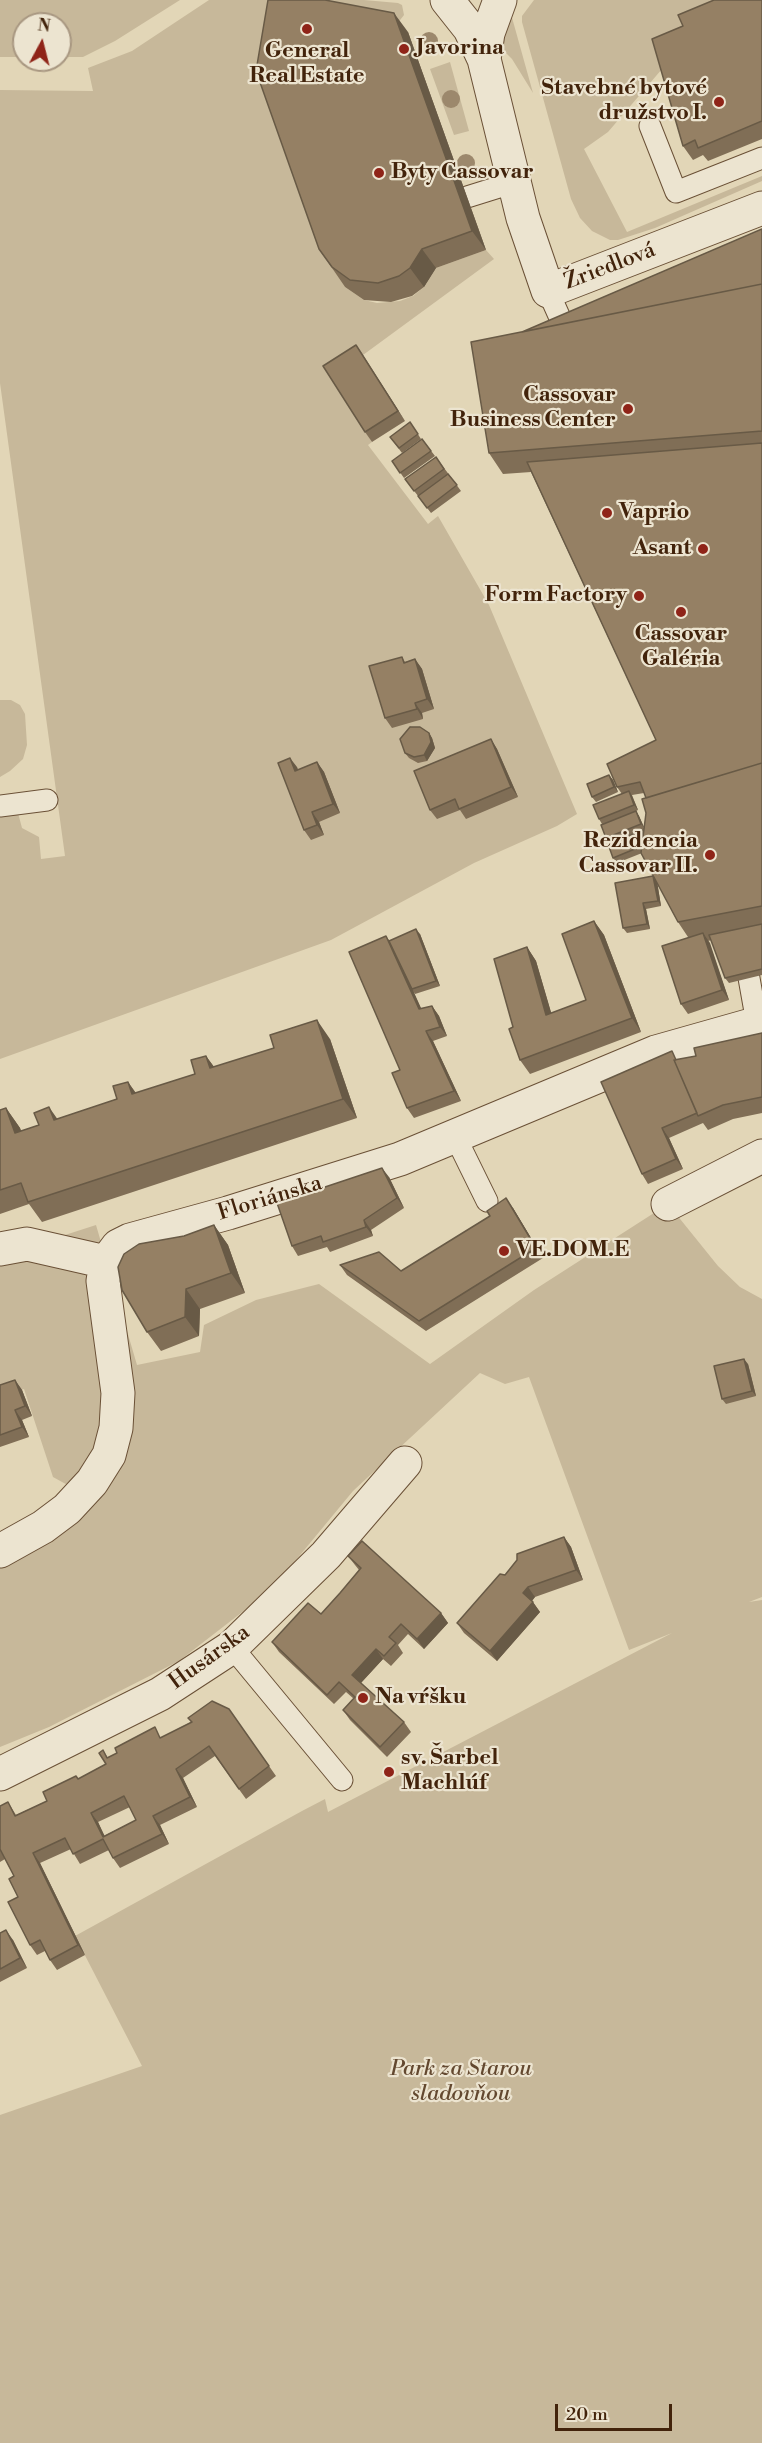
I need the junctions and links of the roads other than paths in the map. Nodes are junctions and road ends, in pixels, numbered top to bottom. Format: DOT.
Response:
graph roads {
  1 [pos="447,0"];
  2 [pos="500,0"];
  3 [pos="484,59"];
  4 [pos="650,126"];
  5 [pos="762,158"];
  6 [pos="515,182"];
  7 [pos="467,197"];
  8 [pos="762,208"];
  9 [pos="549,291"];
  10 [pos="564,327"];
  11 [pos="47,800"];
  12 [pos="0,806"];
  13 [pos="749,978"];
  14 [pos="759,1023"];
  15 [pos="455,1136"];
  16 [pos="762,1156"];
  17 [pos="487,1201"];
  18 [pos="668,1204"];
  19 [pos="0,1250"];
  20 [pos="106,1262"];
  21 [pos="405,1463"];
  22 [pos="0,1551"];
  23 [pos="232,1647"];
  24 [pos="0,1774"];
  25 [pos="342,1780"];
  1 -- 3 [label="street"];
  2 -- 3 [label="street"];
  3 -- 6 [label="street, Žriedlová"];
  4 -- 5 [label="lane"];
  6 -- 7 [label="lane"];
  6 -- 9 [label="street, Žriedlová"];
  8 -- 9 [label="street, Žriedlová"];
  9 -- 10 [label="lane"];
  11 -- 12 [label="lane"];
  13 -- 14 [label="lane"];
  14 -- 15 [label="street, Floriánska"];
  15 -- 17 [label="lane"];
  15 -- 20 [label="street, Floriánska"];
  16 -- 18 [label="street"];
  19 -- 20 [label="street"];
  20 -- 22 [label="street"];
  21 -- 23 [label="street, Husárska"];
  23 -- 24 [label="street, Husárska"];
  23 -- 25 [label="lane"];
}
